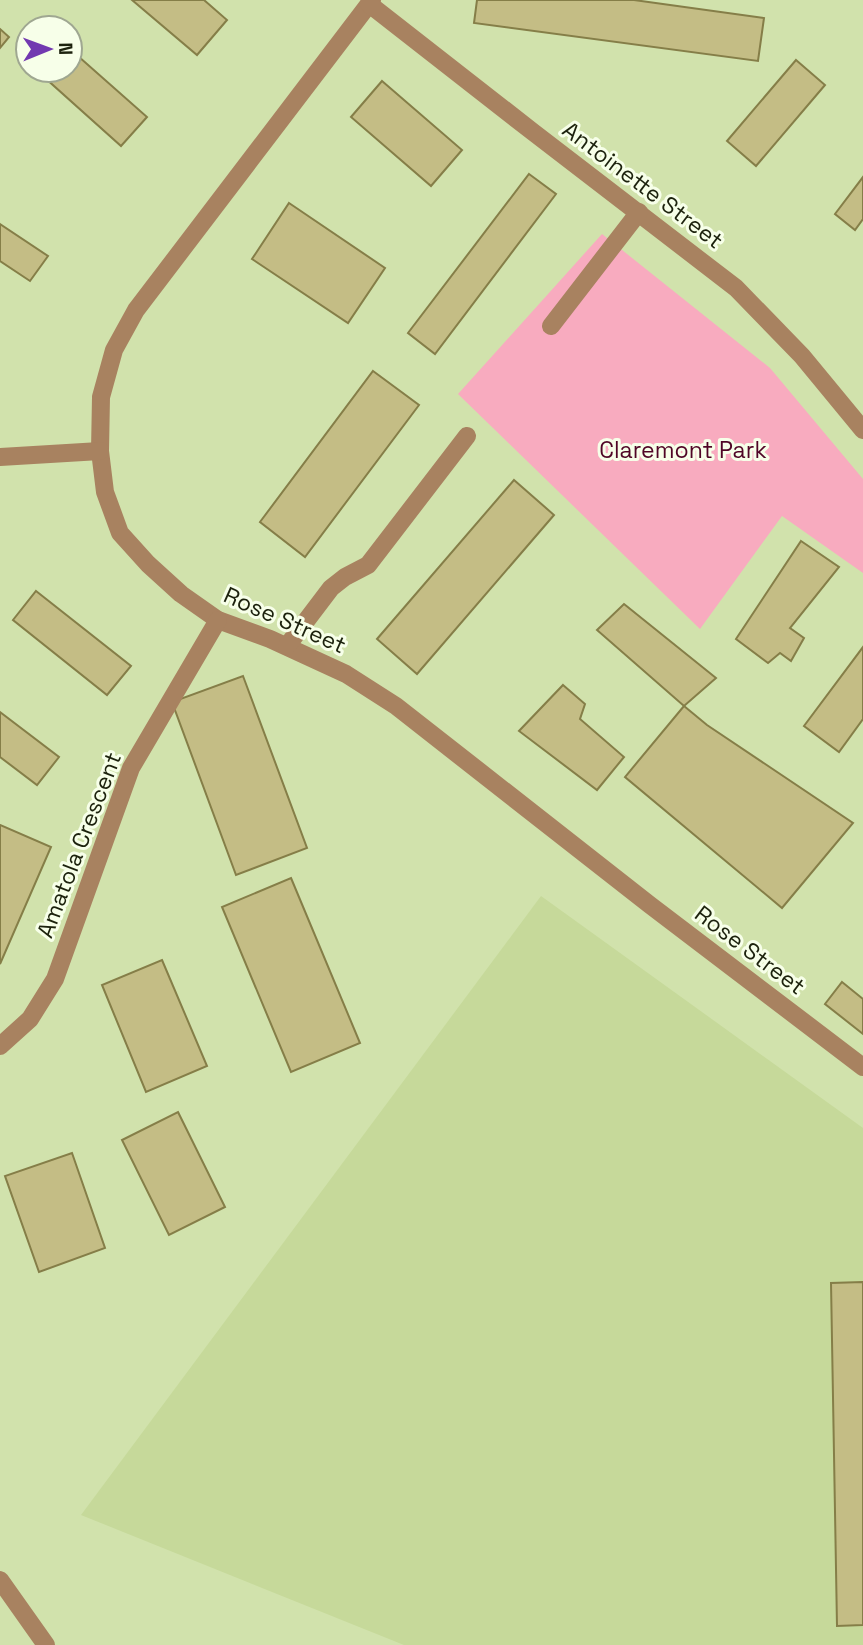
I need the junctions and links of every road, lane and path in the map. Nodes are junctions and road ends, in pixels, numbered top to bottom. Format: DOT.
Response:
graph roads {
  1 [pos="371,2"];
  2 [pos="639,212"];
  3 [pos="551,326"];
  4 [pos="863,430"];
  5 [pos="467,436"];
  6 [pos="100,451"];
  7 [pos="0,457"];
  8 [pos="218,620"];
  9 [pos="287,646"];
  10 [pos="0,1046"];
  11 [pos="863,1067"];
  12 [pos="0,1580"];
  13 [pos="46,1645"];
  1 -- 2 [label="street, Antoinette Street"];
  1 -- 6 [label="street, Rose Street"];
  2 -- 3 [label="street"];
  2 -- 4 [label="street, Antoinette Street"];
  5 -- 9 [label="street"];
  6 -- 7 [label="street"];
  6 -- 8 [label="street, Rose Street"];
  8 -- 9 [label="street, Rose Street"];
  8 -- 10 [label="street, Amatola Crescent"];
  9 -- 11 [label="street, Rose Street"];
  12 -- 13 [label="street"];
}
